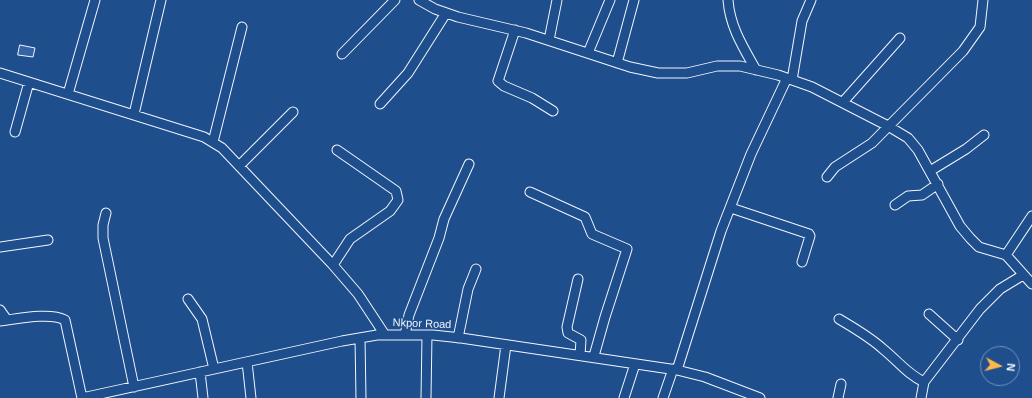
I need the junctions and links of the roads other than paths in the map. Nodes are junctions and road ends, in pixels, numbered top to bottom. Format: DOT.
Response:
graph roads {
  1 [pos="95,0"];
  2 [pos="161,0"];
  3 [pos="395,0"];
  4 [pos="419,0"];
  5 [pos="557,0"];
  6 [pos="610,0"];
  7 [pos="634,0"];
  8 [pos="728,0"];
  9 [pos="811,0"];
  10 [pos="983,0"];
  11 [pos="446,13"];
  12 [pos="242,28"];
  13 [pos="515,30"];
  14 [pos="900,38"];
  15 [pos="549,40"];
  16 [pos="342,54"];
  17 [pos="588,54"];
  18 [pos="617,63"];
  19 [pos="756,70"];
  20 [pos="0,73"];
  21 [pos="790,79"];
  22 [pos="30,82"];
  23 [pos="68,94"];
  24 [pos="843,102"];
  25 [pos="380,104"];
  26 [pos="553,111"];
  27 [pos="293,112"];
  28 [pos="134,114"];
  29 [pos="888,126"];
  30 [pos="15,132"];
  31 [pos="984,135"];
  32 [pos="213,142"];
  33 [pos="337,150"];
  34 [pos="469,164"];
  35 [pos="239,166"];
  36 [pos="930,171"];
  37 [pos="827,177"];
  38 [pos="938,184"];
  39 [pos="530,192"];
  40 [pos="895,205"];
  41 [pos="731,208"];
  42 [pos="106,213"];
  43 [pos="1032,216"];
  44 [pos="48,240"];
  45 [pos="0,247"];
  46 [pos="1006,255"];
  47 [pos="802,262"];
  48 [pos="334,264"];
  49 [pos="476,269"];
  50 [pos="1023,275"];
  51 [pos="578,279"];
  52 [pos="1032,284"];
  53 [pos="188,299"];
  54 [pos="0,310"];
  55 [pos="929,314"];
  56 [pos="839,319"];
  57 [pos="3,320"];
  58 [pos="384,335"];
  59 [pos="405,335"];
  60 [pos="428,335"];
  61 [pos="360,338"];
  62 [pos="458,338"];
  63 [pos="958,340"];
  64 [pos="506,346"];
  65 [pos="580,355"];
  66 [pos="594,356"];
  67 [pos="247,362"];
  68 [pos="635,364"];
  69 [pos="214,369"];
  70 [pos="675,370"];
  71 [pos="200,372"];
  72 [pos="924,382"];
  73 [pos="841,384"];
  74 [pos="134,387"];
  75 [pos="105,396"];
  76 [pos="82,398"];
  77 [pos="203,398"];
  78 [pos="251,398"];
  79 [pos="361,398"];
  80 [pos="426,398"];
  81 [pos="499,398"];
  82 [pos="624,398"];
  83 [pos="663,398"];
  84 [pos="760,398"];
  85 [pos="838,398"];
  86 [pos="921,398"];
  1 -- 23 [label="street"];
  2 -- 28 [label="street"];
  3 -- 16 [label="street"];
  4 -- 11 [label="street"];
  5 -- 15 [label="street"];
  6 -- 17 [label="street"];
  7 -- 18 [label="street"];
  8 -- 19 [label="street"];
  9 -- 21 [label="street"];
  10 -- 29 [label="street"];
  11 -- 13 [label="street"];
  11 -- 25 [label="street"];
  12 -- 32 [label="street"];
  13 -- 15 [label="street"];
  13 -- 26 [label="street"];
  14 -- 24 [label="street"];
  15 -- 17 [label="street"];
  17 -- 18 [label="street"];
  18 -- 19 [label="street"];
  19 -- 21 [label="street"];
  20 -- 22 [label="street"];
  21 -- 24 [label="street"];
  21 -- 41 [label="street"];
  22 -- 23 [label="street"];
  22 -- 30 [label="street"];
  23 -- 28 [label="street"];
  24 -- 29 [label="street"];
  27 -- 35 [label="street"];
  28 -- 32 [label="street"];
  29 -- 36 [label="street"];
  29 -- 37 [label="street"];
  31 -- 36 [label="street"];
  32 -- 35 [label="street"];
  33 -- 48 [label="street"];
  34 -- 59 [label="street"];
  35 -- 48 [label="street"];
  36 -- 38 [label="street"];
  38 -- 40 [label="street"];
  38 -- 46 [label="street"];
  39 -- 66 [label="street"];
  41 -- 47 [label="street"];
  41 -- 70 [label="street"];
  42 -- 74 [label="street"];
  43 -- 46 [label="street"];
  44 -- 45 [label="street"];
  46 -- 50 [label="street"];
  48 -- 58 [label="street"];
  49 -- 62 [label="street"];
  50 -- 52 [label="street"];
  50 -- 63 [label="street"];
  51 -- 65 [label="street"];
  53 -- 69 [label="street"];
  54 -- 57 [label="street"];
  55 -- 63 [label="street"];
  56 -- 72 [label="street"];
  57 -- 76 [label="street"];
  58 -- 59 [label="street, Nkpor Road"];
  58 -- 61 [label="street, Nkpor Road"];
  59 -- 60 [label="street, Nkpor Road"];
  60 -- 62 [label="street, Nkpor Road"];
  60 -- 80 [label="street"];
  61 -- 67 [label="street, Nkpor Road"];
  61 -- 79 [label="street"];
  62 -- 64 [label="street, Nkpor Road"];
  63 -- 72 [label="street"];
  64 -- 65 [label="street, Nkpor Road"];
  64 -- 81 [label="street"];
  65 -- 66 [label="street, Nkpor Road"];
  66 -- 68 [label="street, Nkpor Road"];
  67 -- 69 [label="street, Nkpor Road"];
  67 -- 78 [label="street"];
  68 -- 70 [label="street, Nkpor Road"];
  68 -- 82 [label="street"];
  69 -- 71 [label="street, Nkpor Road"];
  70 -- 83 [label="street"];
  70 -- 84 [label="street, Nkpor Road"];
  71 -- 74 [label="street, Nkpor Road"];
  71 -- 77 [label="street"];
  72 -- 86 [label="street"];
  73 -- 85 [label="street"];
  74 -- 75 [label="street, Nkpor Road"];
  75 -- 76 [label="street, Nkpor Road"];
}
